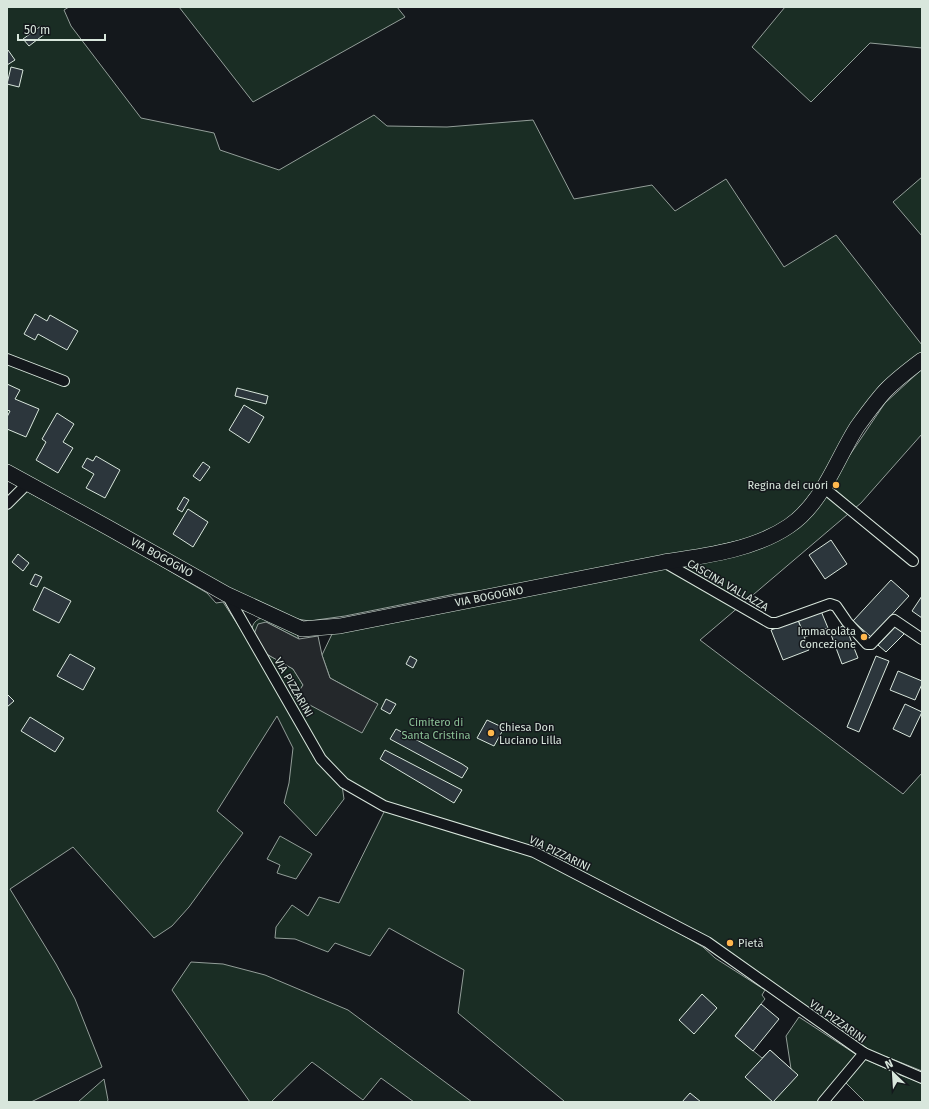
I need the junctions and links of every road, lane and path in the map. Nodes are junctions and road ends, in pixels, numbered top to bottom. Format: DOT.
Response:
graph roads {
  1 [pos="7,359"];
  2 [pos="922,360"];
  3 [pos="64,381"];
  4 [pos="7,472"];
  5 [pos="28,483"];
  6 [pos="823,487"];
  7 [pos="7,504"];
  8 [pos="913,561"];
  9 [pos="664,562"];
  10 [pos="226,594"];
  11 [pos="922,639"];
  12 [pos="864,1053"];
  13 [pos="922,1078"];
  14 [pos="823,1102"];
  1 -- 3 [label="street"];
  2 -- 6 [label="main road, VIA BOGOGNO"];
  4 -- 5 [label="main road, VIA BOGOGNO"];
  5 -- 7 [label="street"];
  5 -- 10 [label="main road, VIA BOGOGNO"];
  6 -- 8 [label="street"];
  6 -- 9 [label="main road, VIA BOGOGNO"];
  9 -- 10 [label="main road, VIA BOGOGNO"];
  9 -- 11 [label="street, CASCINA VALLAZZA"];
  10 -- 12 [label="street, VIA PIZZARINI"];
  12 -- 13 [label="street, VIA PIZZARINI"];
  12 -- 14 [label="street"];
}
